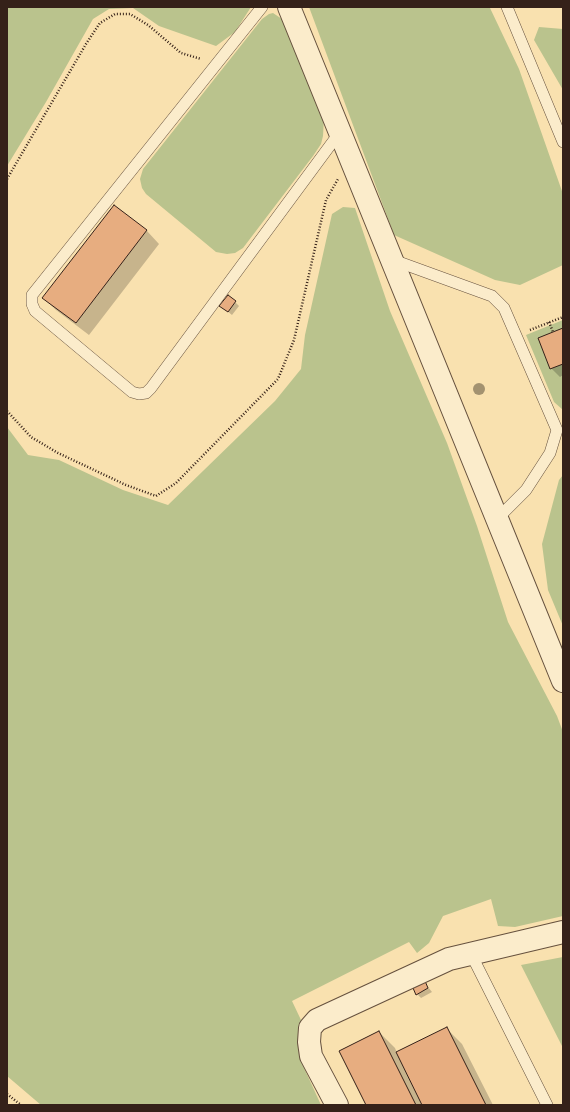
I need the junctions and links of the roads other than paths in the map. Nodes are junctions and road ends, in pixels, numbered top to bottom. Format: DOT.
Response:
graph roads {
  1 [pos="262,7"];
  2 [pos="289,7"];
  3 [pos="507,7"];
  4 [pos="340,132"];
  5 [pos="563,142"];
  6 [pos="392,260"];
  7 [pos="560,429"];
  8 [pos="498,518"];
  9 [pos="563,680"];
  10 [pos="563,932"];
  11 [pos="471,954"];
  12 [pos="337,1105"];
  13 [pos="547,1105"];
  1 -- 4 [label="lane"];
  2 -- 4 [label="street"];
  3 -- 5 [label="lane"];
  4 -- 6 [label="street"];
  6 -- 7 [label="lane"];
  6 -- 8 [label="street"];
  7 -- 8 [label="lane"];
  8 -- 9 [label="street"];
  10 -- 11 [label="street"];
  11 -- 12 [label="street"];
  11 -- 13 [label="lane"];
}
